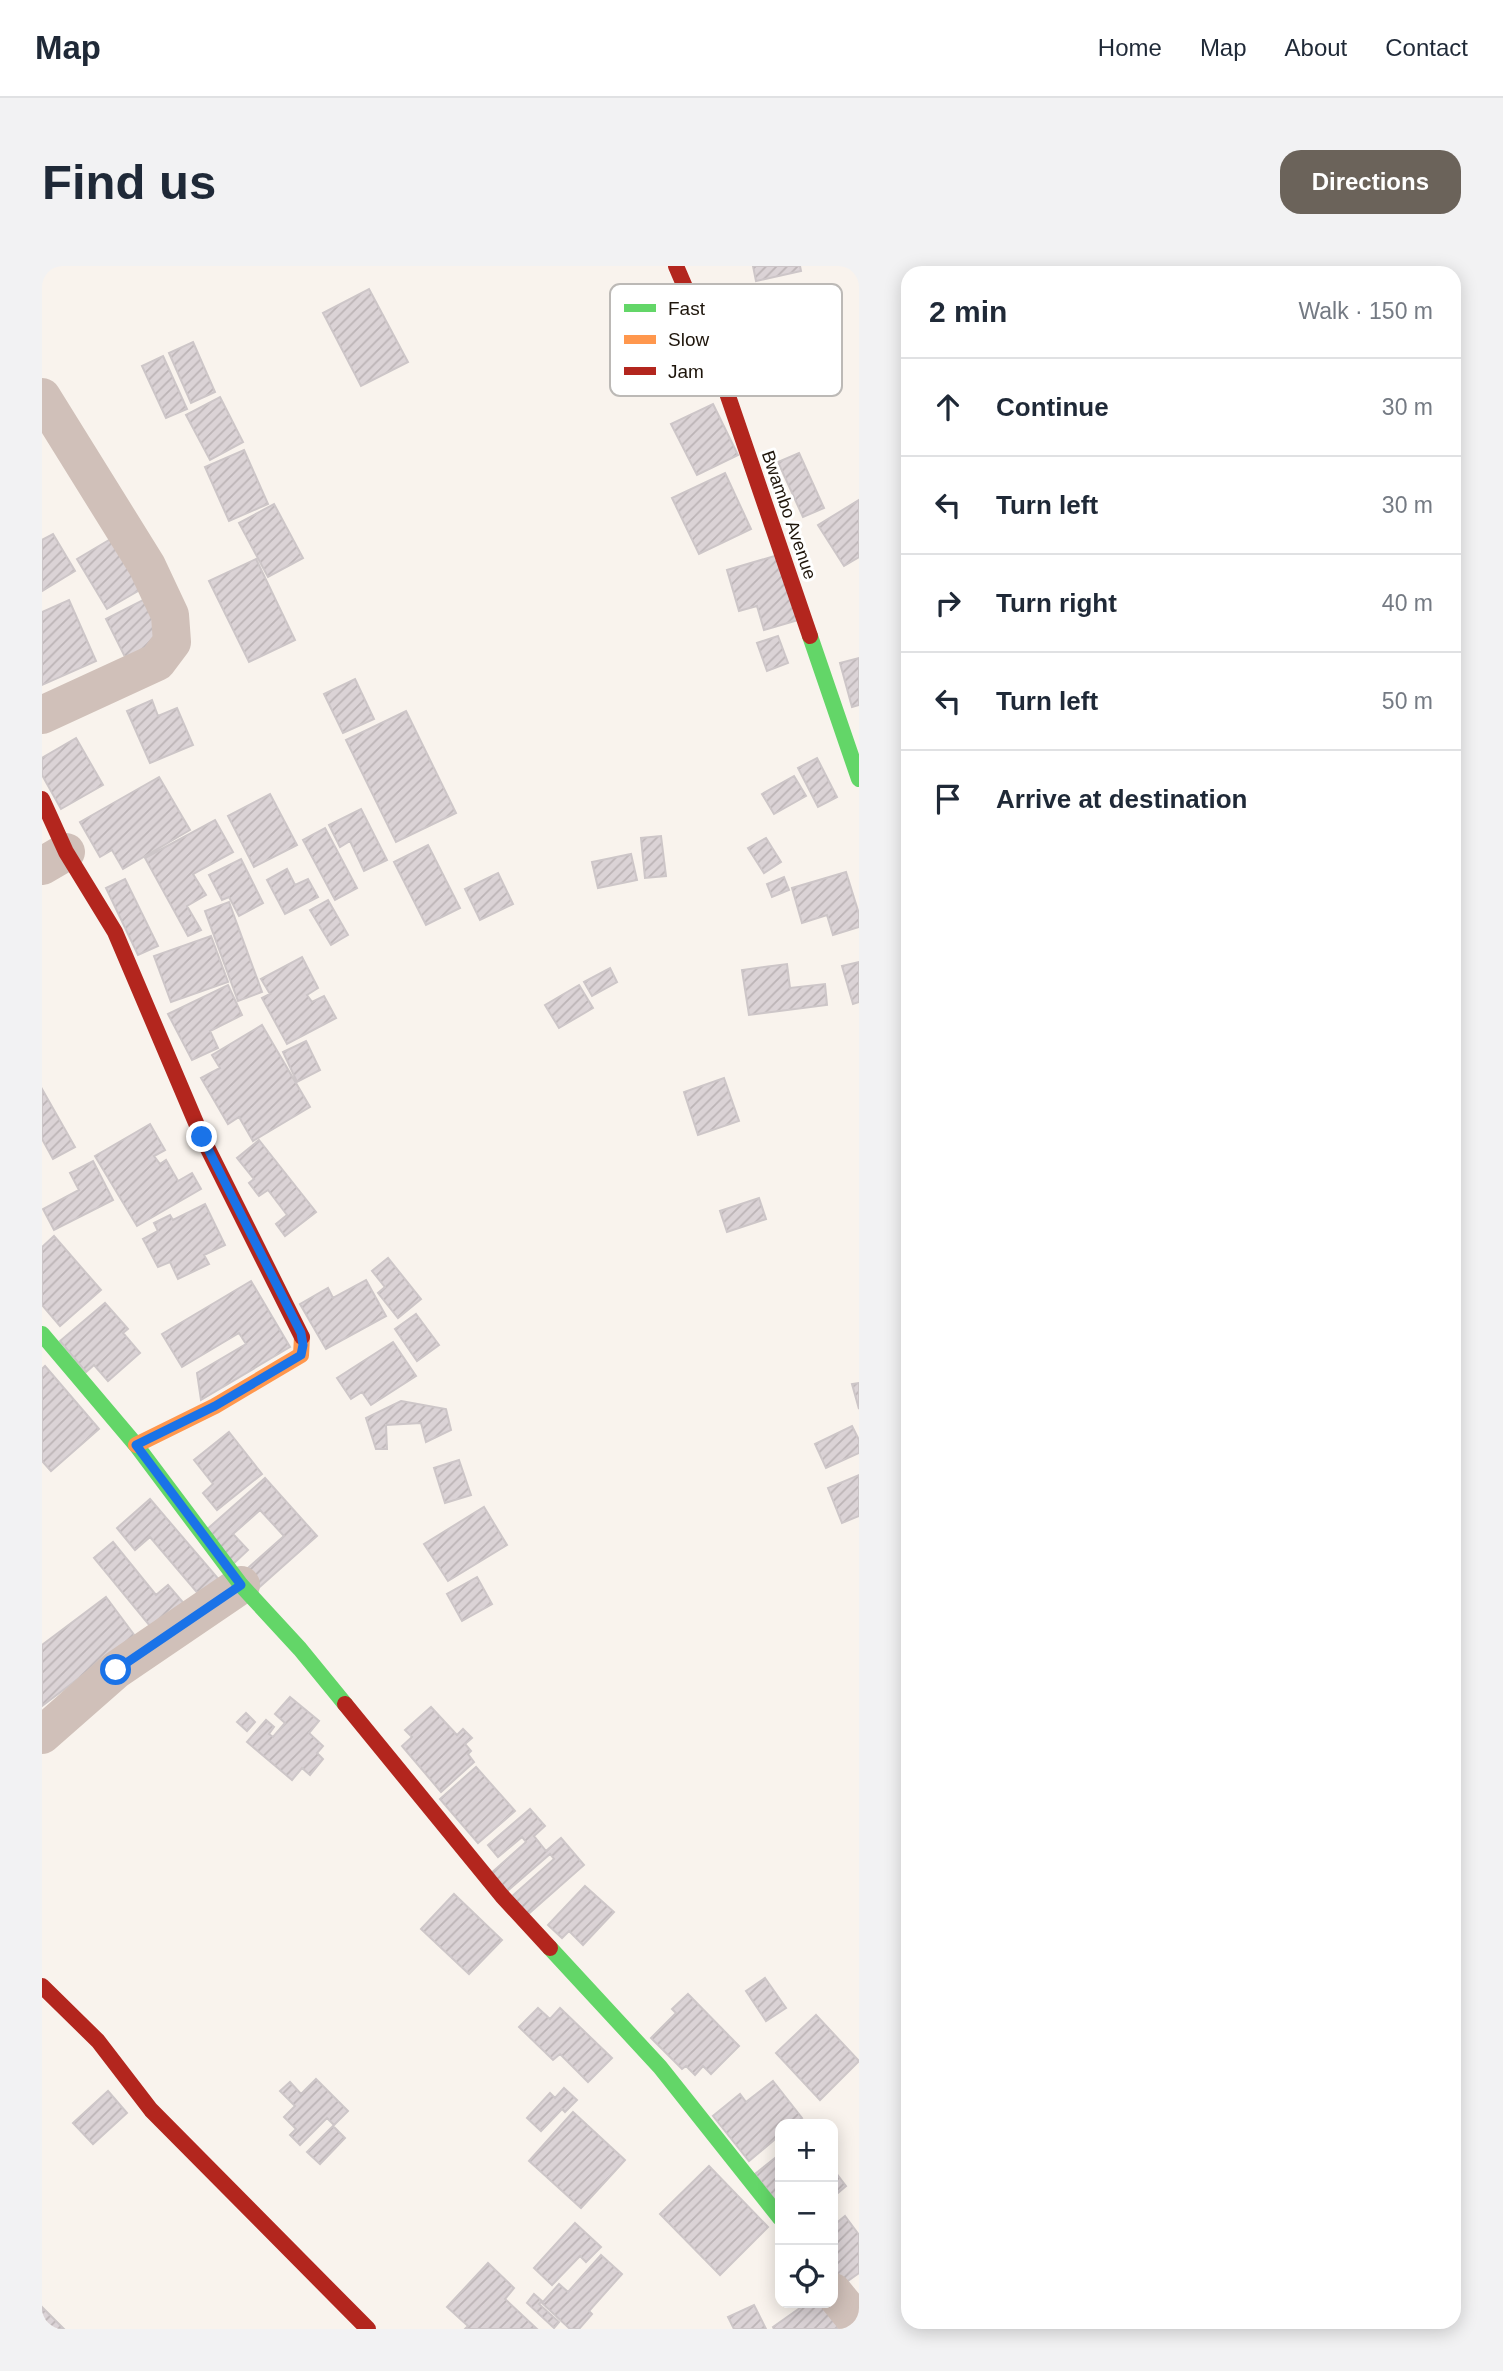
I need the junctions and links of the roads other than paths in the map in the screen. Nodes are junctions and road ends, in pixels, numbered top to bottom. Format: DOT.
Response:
graph roads {
  1 [pos="676,266"];
  2 [pos="684,284"];
  3 [pos="728,396"];
  4 [pos="42,397"];
  5 [pos="42,715"];
  6 [pos="859,779"];
  7 [pos="42,799"];
  8 [pos="54,859"];
  9 [pos="42,1334"];
  10 [pos="136,1445"];
  11 [pos="241,1585"];
  12 [pos="42,1735"];
  13 [pos="42,1986"];
  14 [pos="775,2212"];
  15 [pos="838,2298"];
  16 [pos="859,2324"];
  17 [pos="368,2329"];
  1 -- 2 [label="street, Bwambo Avenue"];
  3 -- 6 [label="street, Bwambo Avenue"];
  4 -- 5 [label="street"];
  7 -- 8 [label="street"];
  8 -- 10 [label="street"];
  9 -- 10 [label="street"];
  10 -- 11 [label="street"];
  11 -- 12 [label="street"];
  11 -- 14 [label="street"];
  13 -- 17 [label="street"];
  15 -- 16 [label="street"];
}
